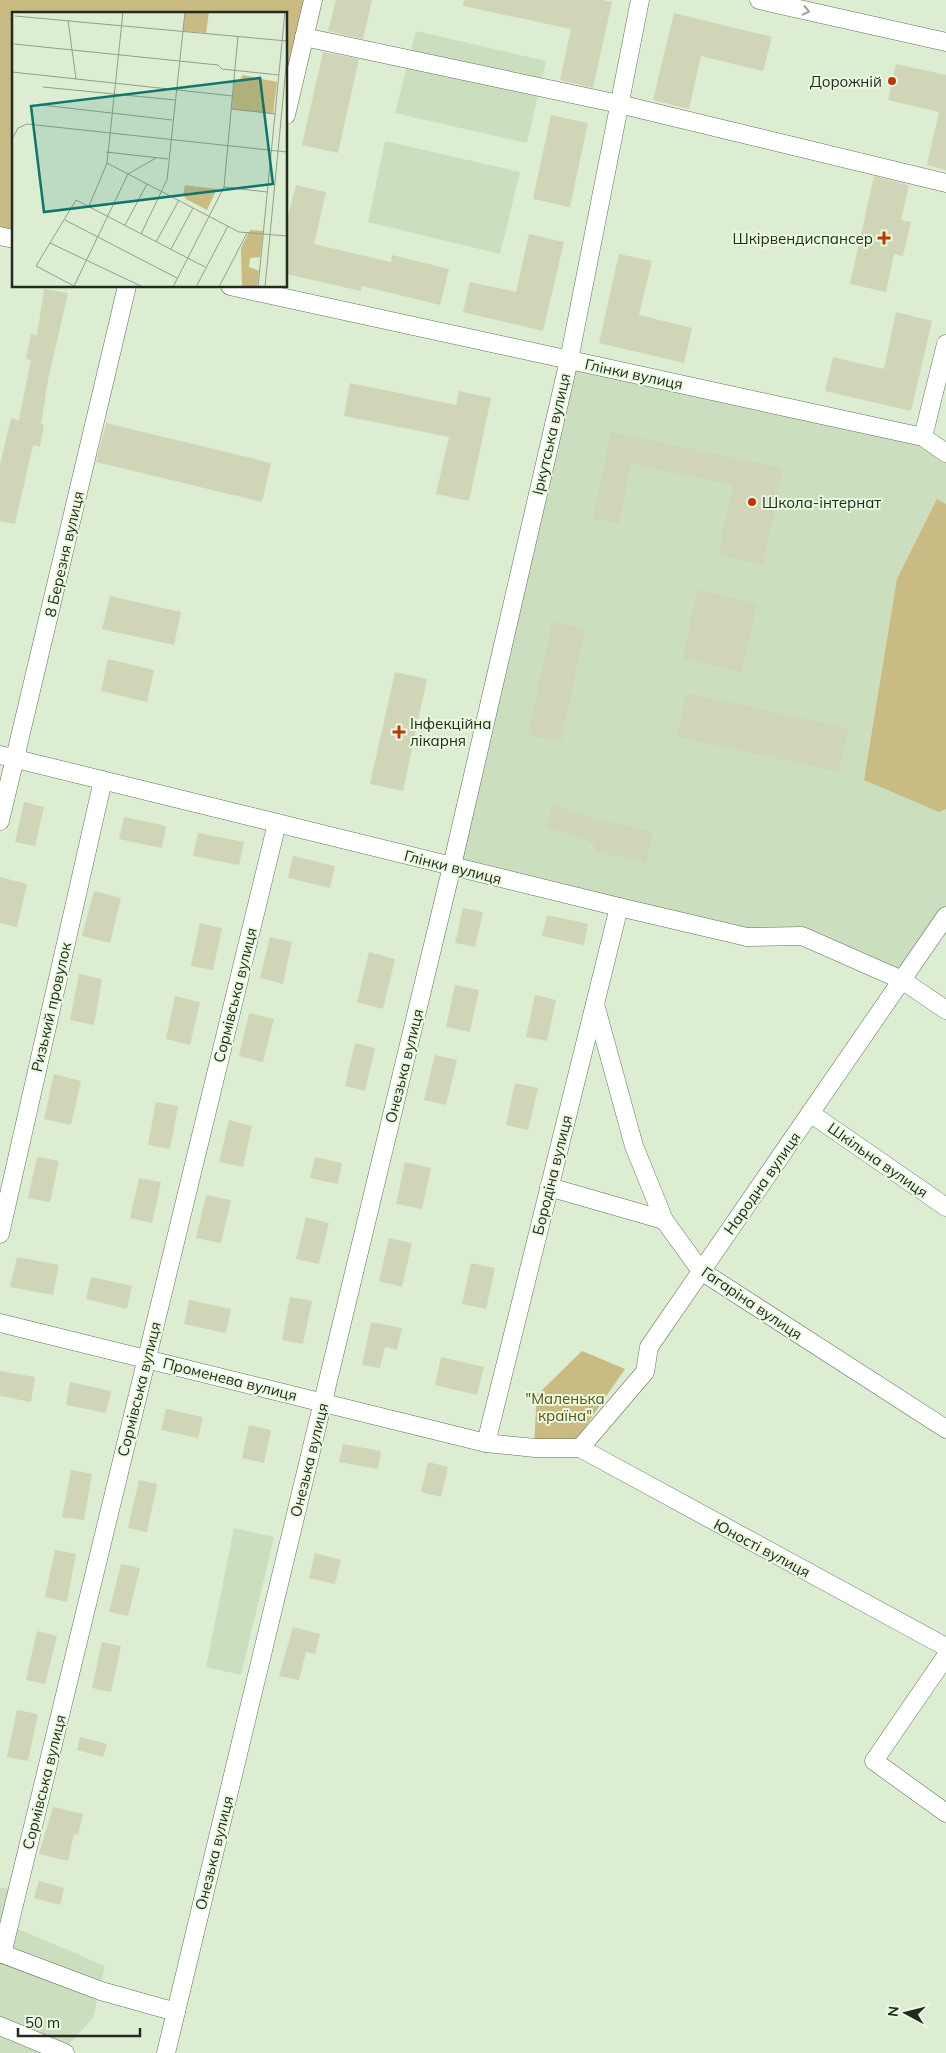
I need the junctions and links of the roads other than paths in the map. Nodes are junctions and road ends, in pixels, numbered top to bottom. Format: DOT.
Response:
graph roads {
  1 [pos="313,0"];
  2 [pos="640,0"];
  3 [pos="759,0"];
  4 [pos="304,37"];
  5 [pos="946,42"];
  6 [pos="619,104"];
  7 [pos="288,106"];
  8 [pos="946,183"];
  9 [pos="126,288"];
  10 [pos="245,288"];
  11 [pos="946,344"];
  12 [pos="568,360"];
  13 [pos="922,437"];
  14 [pos="946,453"];
  15 [pos="8,757"];
  16 [pos="103,780"];
  17 [pos="0,821"];
  18 [pos="277,823"];
  19 [pos="452,866"];
  20 [pos="619,907"];
  21 [pos="946,916"];
  22 [pos="902,980"];
  23 [pos="595,1004"];
  24 [pos="946,1010"];
  25 [pos="810,1113"];
  26 [pos="549,1187"];
  27 [pos="946,1207"];
  28 [pos="664,1220"];
  29 [pos="0,1234"];
  30 [pos="701,1271"];
  31 [pos="0,1323"];
  32 [pos="147,1359"];
  33 [pos="323,1402"];
  34 [pos="946,1429"];
  35 [pos="486,1442"];
  36 [pos="580,1448"];
  37 [pos="946,1646"];
  38 [pos="946,1656"];
  39 [pos="946,1813"];
  40 [pos="1,1954"];
  41 [pos="176,2012"];
  42 [pos="0,2026"];
  43 [pos="65,2053"];
  44 [pos="166,2053"];
  1 -- 4 [label="street"];
  2 -- 6 [label="street, Іркутська вулиця"];
  3 -- 5 [label="street, one-way"];
  4 -- 6 [label="street"];
  4 -- 7 [label="street"];
  6 -- 8 [label="street"];
  6 -- 12 [label="street, Іркутська вулиця"];
  9 -- 15 [label="street, 8 Березня вулиця"];
  10 -- 12 [label="street, Глінки вулиця"];
  11 -- 13 [label="street"];
  12 -- 13 [label="street, Глінки вулиця"];
  12 -- 19 [label="street, Іркутська вулиця"];
  13 -- 14 [label="street, Глінки вулиця"];
  15 -- 16 [label="street, Глінки вулиця"];
  15 -- 17 [label="street, 8 Березня вулиця"];
  16 -- 18 [label="street, Глінки вулиця"];
  16 -- 29 [label="street, Ризький провулок"];
  18 -- 19 [label="street, Глінки вулиця"];
  18 -- 32 [label="street, Сормівська вулиця"];
  19 -- 20 [label="street, Глінки вулиця"];
  19 -- 33 [label="street, Онезька вулиця"];
  20 -- 22 [label="street, Глінки вулиця"];
  20 -- 23 [label="street, Бородіна вулиця"];
  21 -- 22 [label="street, Народна вулиця"];
  22 -- 24 [label="street, Глінки вулиця"];
  22 -- 25 [label="street, Народна вулиця"];
  23 -- 26 [label="street, Бородіна вулиця"];
  23 -- 28 [label="street, Гагаріна вулиця"];
  25 -- 27 [label="street, Шкільна вулиця"];
  25 -- 30 [label="street, Народна вулиця"];
  26 -- 28 [label="street"];
  26 -- 35 [label="street, Бородіна вулиця"];
  28 -- 30 [label="street, Гагаріна вулиця"];
  30 -- 34 [label="street, Гагаріна вулиця"];
  30 -- 36 [label="street, Народна вулиця"];
  31 -- 32 [label="street, Променева вулиця"];
  32 -- 33 [label="street, Променева вулиця"];
  32 -- 40 [label="street, Сормівська вулиця"];
  33 -- 35 [label="street, Променева вулиця"];
  33 -- 41 [label="street, Онезька вулиця"];
  35 -- 36 [label="street, Променева вулиця"];
  36 -- 37 [label="street, Юності вулиця"];
  38 -- 39 [label="street"];
  40 -- 41 [label="street"];
  41 -- 44 [label="street, Онезька вулиця"];
  42 -- 43 [label="street"];
}
